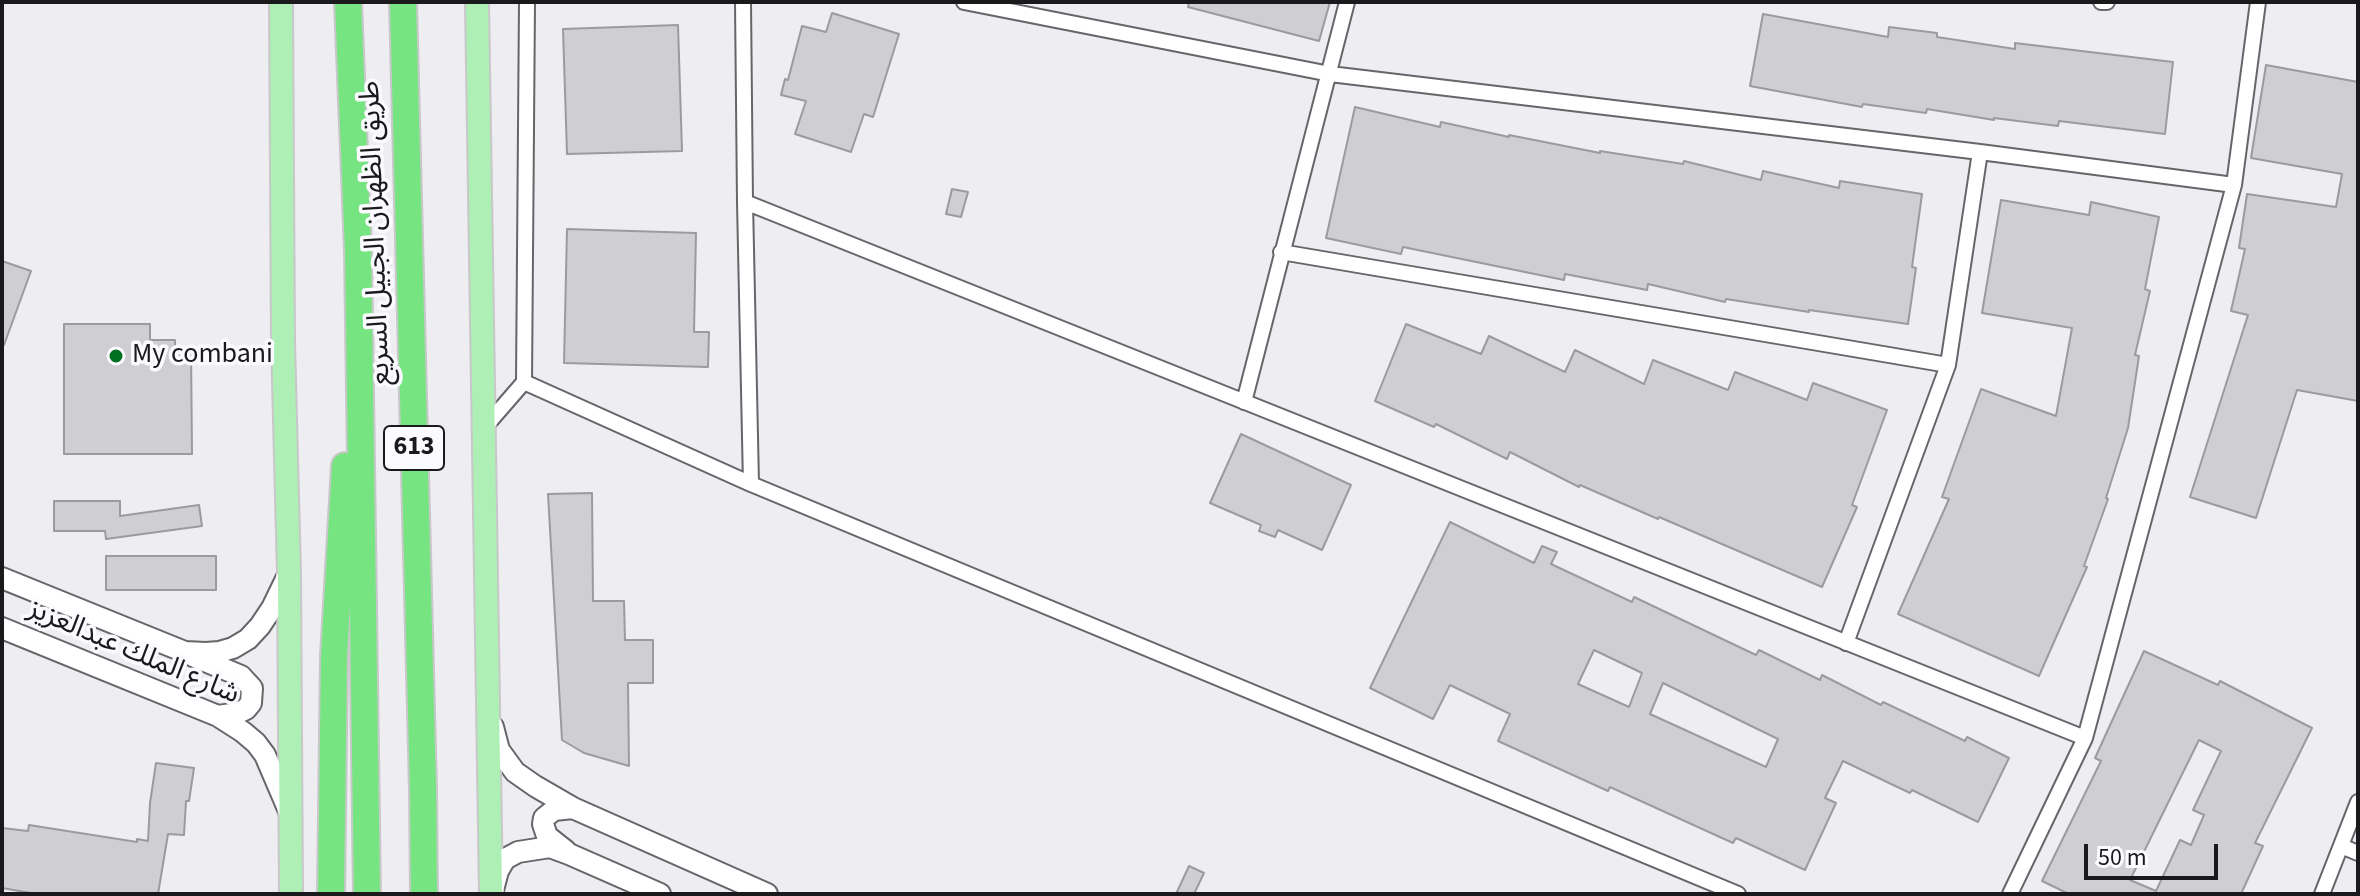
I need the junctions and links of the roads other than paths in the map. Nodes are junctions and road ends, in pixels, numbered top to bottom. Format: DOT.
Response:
graph roads {
  1 [pos="281,2"];
  2 [pos="348,2"];
  3 [pos="403,2"];
  4 [pos="477,2"];
  5 [pos="527,2"];
  6 [pos="743,2"];
  7 [pos="964,2"];
  8 [pos="1347,2"];
  9 [pos="2258,2"];
  10 [pos="1330,74"];
  11 [pos="1980,152"];
  12 [pos="2234,185"];
  13 [pos="745,202"];
  14 [pos="358,250"];
  15 [pos="1281,252"];
  16 [pos="1948,365"];
  17 [pos="524,382"];
  18 [pos="1244,402"];
  19 [pos="485,427"];
  20 [pos="751,484"];
  21 [pos="289,573"];
  22 [pos="2,578"];
  23 [pos="2,628"];
  24 [pos="1846,643"];
  25 [pos="185,652"];
  26 [pos="488,709"];
  27 [pos="218,716"];
  28 [pos="2085,738"];
  29 [pos="2358,802"];
  30 [pos="573,808"];
  31 [pos="289,811"];
  32 [pos="2341,846"];
  33 [pos="2358,853"];
  34 [pos="569,854"];
  35 [pos="291,894"];
  36 [pos="331,894"];
  37 [pos="367,894"];
  38 [pos="424,894"];
  39 [pos="492,894"];
  40 [pos="660,894"];
  41 [pos="767,894"];
  42 [pos="1738,894"];
  43 [pos="2010,894"];
  44 [pos="2322,894"];
  1 -- 21 [label="main road"];
  2 -- 14 [label="highway, طريق الظهران الجبيل السريع / 613"];
  3 -- 38 [label="highway, طريق الظهران الجبيل السريع / 613"];
  4 -- 19 [label="main road"];
  5 -- 17 [label="street"];
  6 -- 13 [label="street"];
  7 -- 10 [label="street"];
  8 -- 10 [label="street"];
  9 -- 12 [label="street"];
  10 -- 11 [label="street"];
  10 -- 15 [label="street"];
  11 -- 12 [label="street"];
  11 -- 16 [label="street"];
  12 -- 28 [label="street"];
  13 -- 18 [label="street"];
  13 -- 20 [label="street"];
  14 -- 36 [label="highway"];
  14 -- 37 [label="highway, طريق الظهران الجبيل السريع / 613"];
  15 -- 16 [label="street"];
  15 -- 18 [label="street"];
  16 -- 24 [label="street"];
  17 -- 19 [label="street"];
  17 -- 20 [label="street"];
  18 -- 24 [label="street"];
  19 -- 26 [label="main road"];
  20 -- 42 [label="street"];
  21 -- 25 [label="street"];
  21 -- 31 [label="main road"];
  22 -- 25 [label="street"];
  23 -- 27 [label="street, شارع الملك عبدالعزيز"];
  24 -- 28 [label="street"];
  25 -- 27 [label="street"];
  26 -- 30 [label="street"];
  26 -- 39 [label="main road"];
  27 -- 31 [label="street, شارع الملك عبدالعزيز"];
  28 -- 43 [label="street"];
  29 -- 32 [label="street"];
  30 -- 34 [label="street"];
  30 -- 41 [label="street"];
  31 -- 35 [label="main road"];
  32 -- 33 [label="street"];
  32 -- 44 [label="street"];
  34 -- 39 [label="street"];
  34 -- 40 [label="street"];
}
